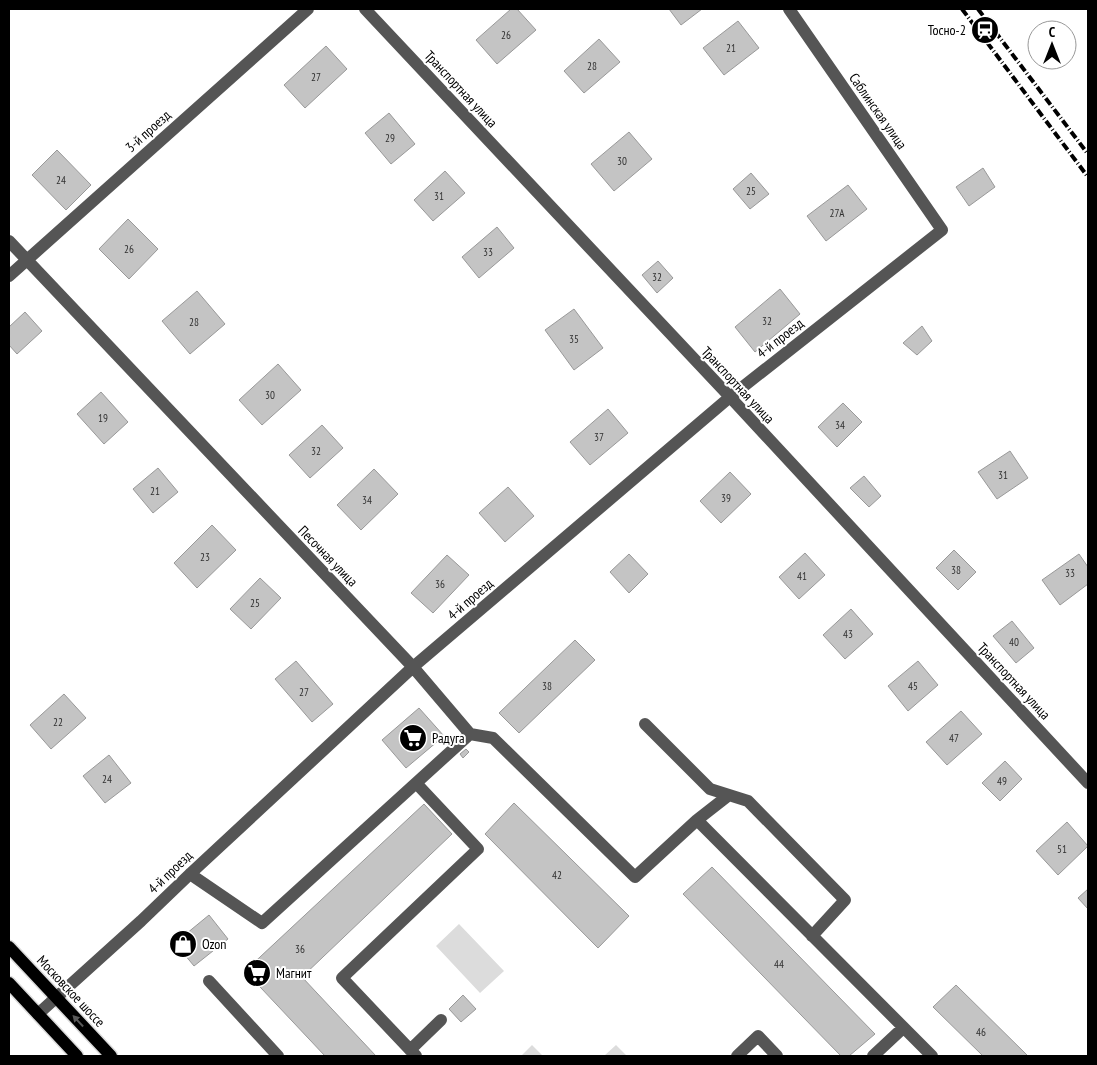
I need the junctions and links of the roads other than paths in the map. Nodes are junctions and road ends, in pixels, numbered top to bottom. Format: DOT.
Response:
graph roads {
  1 [pos="308,9"];
  2 [pos="365,9"];
  3 [pos="789,9"];
  4 [pos="942,230"];
  5 [pos="9,241"];
  6 [pos="27,260"];
  7 [pos="9,276"];
  8 [pos="730,397"];
  9 [pos="413,667"];
  10 [pos="645,724"];
  11 [pos="470,734"];
  12 [pos="416,783"];
  13 [pos="1088,783"];
  14 [pos="729,795"];
  15 [pos="697,820"];
  16 [pos="190,874"];
  17 [pos="812,936"];
  18 [pos="9,947"];
  19 [pos="209,981"];
  20 [pos="9,983"];
  21 [pos="56,998"];
  22 [pos="38,1014"];
  23 [pos="442,1020"];
  24 [pos="903,1028"];
  25 [pos="413,1053"];
  26 [pos="77,1056"];
  27 [pos="111,1056"];
  28 [pos="278,1056"];
  29 [pos="738,1056"];
  30 [pos="777,1056"];
  31 [pos="873,1056"];
  32 [pos="932,1056"];
  1 -- 6 [label="street, 3-й проезд"];
  2 -- 8 [label="street, Транспортная улица"];
  3 -- 4 [label="street, Саблинская улица"];
  4 -- 8 [label="street, 4-й проезд"];
  5 -- 6 [label="street, Песочная улица"];
  6 -- 7 [label="street, 3-й проезд"];
  6 -- 9 [label="street, Песочная улица"];
  8 -- 9 [label="street, 4-й проезд"];
  8 -- 13 [label="street, Транспортная улица"];
  9 -- 11 [label="street, Песочная улица"];
  9 -- 16 [label="street, 4-й проезд"];
  10 -- 14 [label="street"];
  11 -- 12 [label="street"];
  11 -- 15 [label="street"];
  12 -- 16 [label="street"];
  12 -- 25 [label="street"];
  14 -- 15 [label="street"];
  14 -- 17 [label="street"];
  15 -- 17 [label="street"];
  16 -- 21 [label="street, 4-й проезд"];
  17 -- 24 [label="street"];
  18 -- 21 [label="main road, Московское шоссе"];
  19 -- 28 [label="street"];
  20 -- 22 [label="main road"];
  21 -- 22 [label="street, 4-й проезд"];
  27 -- 21 [label="main road, Московское шоссе, one-way"];
  22 -- 26 [label="main road"];
  23 -- 25 [label="street"];
  24 -- 31 [label="street"];
  24 -- 32 [label="street"];
  29 -- 30 [label="street"];
}
